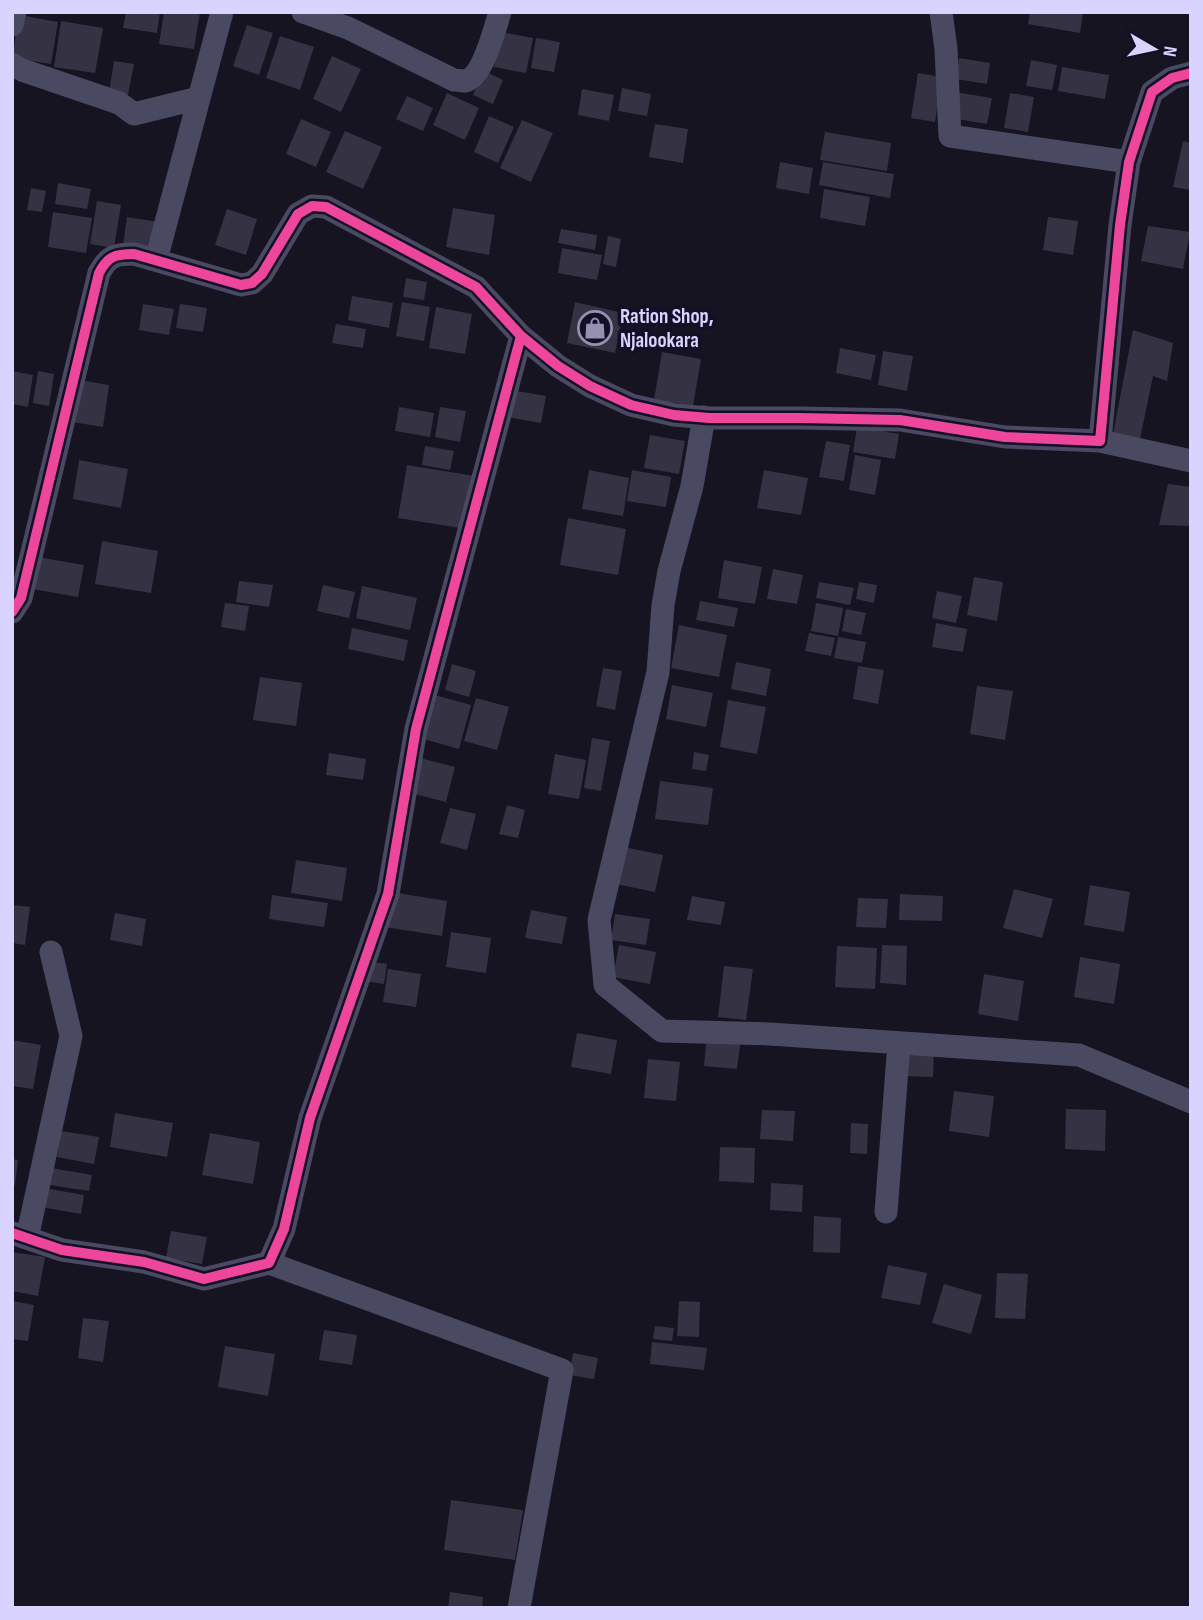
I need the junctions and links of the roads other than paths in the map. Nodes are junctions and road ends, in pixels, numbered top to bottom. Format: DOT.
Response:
graph roads {
  1 [pos="15,12"];
  2 [pos="222,12"];
  3 [pos="303,12"];
  4 [pos="500,12"];
  5 [pos="941,12"];
  6 [pos="12,25"];
  7 [pos="12,64"];
  8 [pos="1191,73"];
  9 [pos="199,99"];
  10 [pos="1129,162"];
  11 [pos="156,260"];
  12 [pos="521,336"];
  13 [pos="704,417"];
  14 [pos="1100,441"];
  15 [pos="1191,461"];
  16 [pos="12,612"];
  17 [pos="51,952"];
  18 [pos="899,1043"];
  19 [pos="1191,1102"];
  20 [pos="886,1212"];
  21 [pos="20,1236"];
  22 [pos="269,1263"];
  23 [pos="519,1608"];
  1 -- 6 [label="street"];
  2 -- 9 [label="street"];
  3 -- 4 [label="street"];
  5 -- 10 [label="street"];
  7 -- 9 [label="street"];
  8 -- 10 [label="street"];
  9 -- 11 [label="street"];
  10 -- 14 [label="street"];
  11 -- 12 [label="street"];
  11 -- 16 [label="street"];
  12 -- 13 [label="street"];
  12 -- 22 [label="street"];
  13 -- 14 [label="street"];
  13 -- 18 [label="street"];
  14 -- 15 [label="street"];
  17 -- 21 [label="street"];
  18 -- 19 [label="street"];
  18 -- 20 [label="street"];
  21 -- 22 [label="street"];
  22 -- 23 [label="street"];
}
